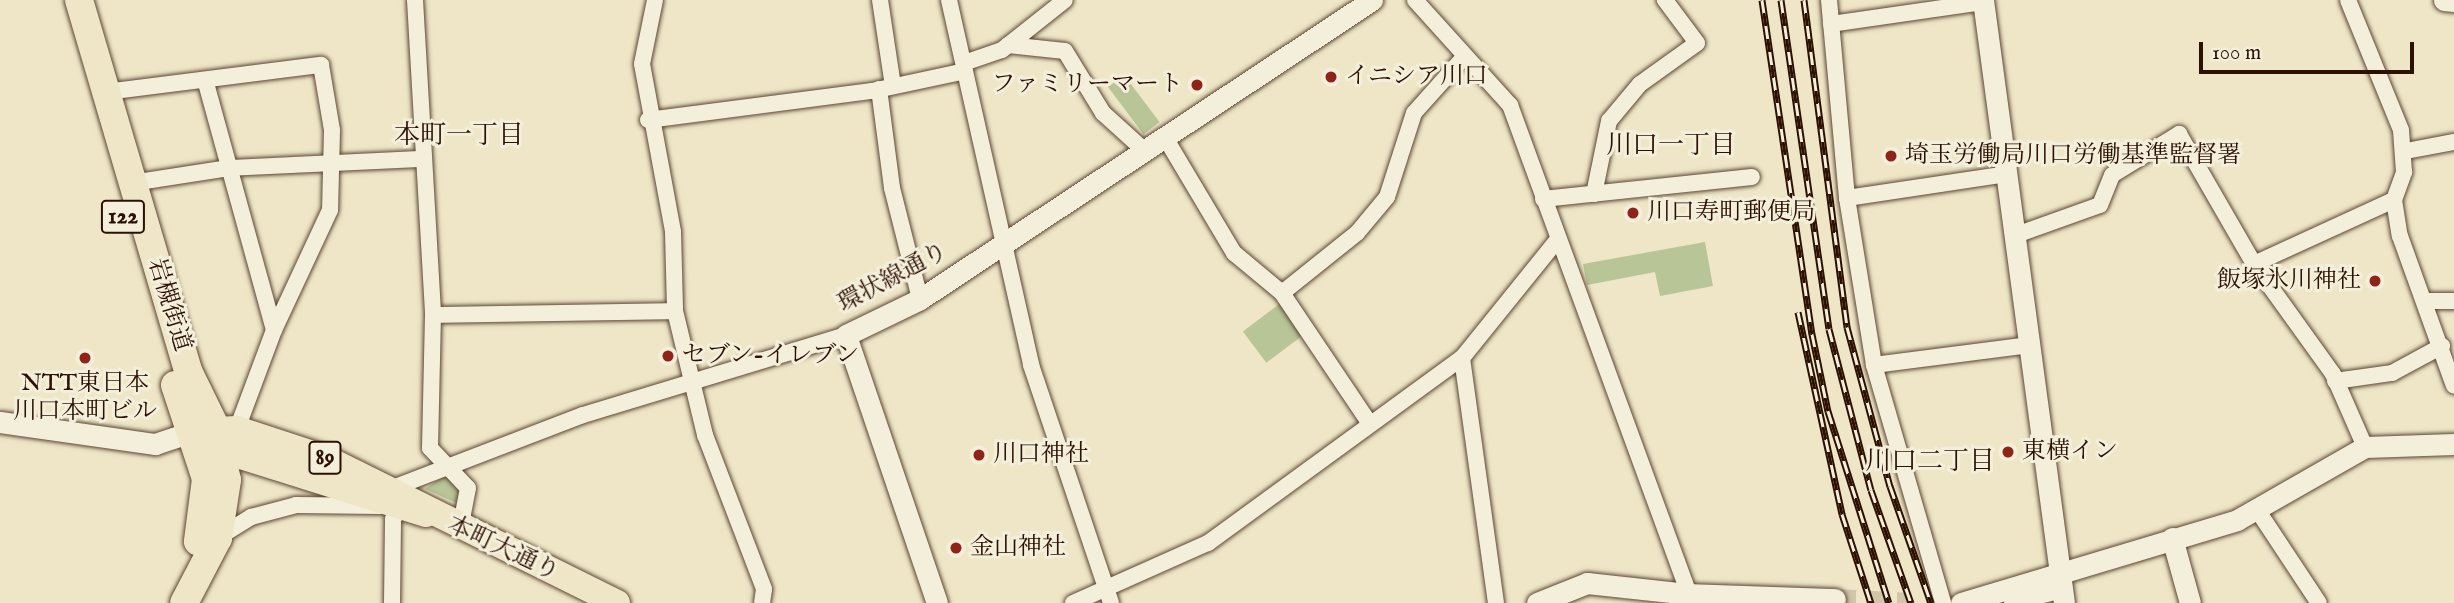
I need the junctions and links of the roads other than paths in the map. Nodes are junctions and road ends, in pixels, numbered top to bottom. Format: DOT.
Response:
graph roads {
  1 [pos="415,0"];
  2 [pos="655,0"];
  3 [pos="880,0"];
  4 [pos="949,0"];
  5 [pos="1065,0"];
  6 [pos="1372,0"];
  7 [pos="1415,0"];
  8 [pos="1665,0"];
  9 [pos="1829,0"];
  10 [pos="2348,0"];
  11 [pos="2444,0"];
  12 [pos="77,1"];
  13 [pos="1989,1"];
  14 [pos="2454,1"];
  15 [pos="1831,24"];
  16 [pos="1008,45"];
  17 [pos="1465,56"];
  18 [pos="964,67"];
  19 [pos="206,83"];
  20 [pos="886,88"];
  21 [pos="106,92"];
  22 [pos="648,120"];
  23 [pos="1166,139"];
  24 [pos="2454,142"];
  25 [pos="2406,150"];
  26 [pos="1146,152"];
  27 [pos="422,159"];
  28 [pos="331,163"];
  29 [pos="229,167"];
  30 [pos="2008,174"];
  31 [pos="1752,177"];
  32 [pos="132,183"];
  33 [pos="1594,194"];
  34 [pos="1847,198"];
  35 [pos="1543,199"];
  36 [pos="2394,200"];
  37 [pos="2016,235"];
  38 [pos="1558,239"];
  39 [pos="1006,243"];
  40 [pos="2254,264"];
  41 [pos="1282,293"];
  42 [pos="920,299"];
  43 [pos="2454,300"];
  44 [pos="2428,301"];
  45 [pos="675,310"];
  46 [pos="433,315"];
  47 [pos="274,330"];
  48 [pos="846,335"];
  49 [pos="2031,345"];
  50 [pos="2442,346"];
  51 [pos="1462,358"];
  52 [pos="1874,365"];
  53 [pos="693,381"];
  54 [pos="2335,381"];
  55 [pos="2454,386"];
  56 [pos="0,422"];
  57 [pos="1370,424"];
  58 [pos="214,439"];
  59 [pos="2454,444"];
  60 [pos="2365,447"];
  61 [pos="444,466"];
  62 [pos="392,501"];
  63 [pos="2258,511"];
  64 [pos="460,529"];
  65 [pos="218,538"];
  66 [pos="2172,538"];
  67 [pos="2062,584"];
  68 [pos="1109,598"];
  69 [pos="1691,599"];
  70 [pos="1835,599"];
  71 [pos="1941,599"];
  72 [pos="2315,602"];
  73 [pos="168,603"];
  74 [pos="184,603"];
  75 [pos="392,603"];
  76 [pos="617,603"];
  77 [pos="762,603"];
  78 [pos="937,603"];
  79 [pos="1073,603"];
  80 [pos="1496,603"];
  81 [pos="1537,603"];
  82 [pos="1961,603"];
  83 [pos="2012,603"];
  84 [pos="2190,603"];
  1 -- 27 [label="street"];
  2 -- 22 [label="street"];
  3 -- 20 [label="street"];
  4 -- 18 [label="street"];
  5 -- 16 [label="street"];
  6 -- 23 [label="street, 環状線通り"];
  7 -- 17 [label="street"];
  8 -- 33 [label="street"];
  9 -- 15 [label="street"];
  10 -- 25 [label="street"];
  11 -- 14 [label="street"];
  12 -- 21 [label="highway, 岩槻街道 / 122"];
  12 -- 58 [label="highway, 岩槻街道 / 122"];
  13 -- 15 [label="street"];
  13 -- 30 [label="street"];
  15 -- 34 [label="street"];
  16 -- 18 [label="street"];
  16 -- 26 [label="street"];
  17 -- 35 [label="street"];
  17 -- 41 [label="street"];
  18 -- 20 [label="street"];
  18 -- 39 [label="street"];
  19 -- 21 [label="street"];
  19 -- 28 [label="street"];
  19 -- 29 [label="street"];
  20 -- 22 [label="street"];
  20 -- 42 [label="street"];
  21 -- 32 [label="highway, 岩槻街道 / 122"];
  22 -- 45 [label="street"];
  23 -- 26 [label="street, 環状線通り"];
  23 -- 41 [label="street"];
  24 -- 25 [label="street"];
  25 -- 36 [label="street"];
  26 -- 39 [label="street, 環状線通り"];
  27 -- 28 [label="street"];
  27 -- 46 [label="street"];
  28 -- 29 [label="street"];
  28 -- 47 [label="street"];
  29 -- 32 [label="street"];
  29 -- 47 [label="street"];
  30 -- 34 [label="street"];
  30 -- 37 [label="street"];
  31 -- 33 [label="street"];
  32 -- 58 [label="highway, 岩槻街道 / 122"];
  33 -- 35 [label="street"];
  34 -- 52 [label="street"];
  35 -- 38 [label="street"];
  36 -- 40 [label="street"];
  36 -- 44 [label="street"];
  37 -- 40 [label="street"];
  37 -- 49 [label="street"];
  38 -- 51 [label="street"];
  38 -- 69 [label="street"];
  39 -- 42 [label="street, 環状線通り"];
  39 -- 68 [label="street"];
  40 -- 54 [label="street"];
  41 -- 57 [label="street"];
  42 -- 48 [label="street, 環状線通り"];
  43 -- 44 [label="street"];
  44 -- 50 [label="street"];
  45 -- 46 [label="street"];
  45 -- 53 [label="street"];
  46 -- 61 [label="street"];
  47 -- 58 [label="street"];
  48 -- 53 [label="street, 環状線通り"];
  48 -- 78 [label="street"];
  49 -- 52 [label="street"];
  49 -- 67 [label="street"];
  50 -- 54 [label="street"];
  50 -- 55 [label="street"];
  51 -- 57 [label="street"];
  51 -- 80 [label="street"];
  52 -- 71 [label="street"];
  53 -- 61 [label="street, 環状線通り"];
  53 -- 77 [label="street"];
  54 -- 60 [label="street"];
  56 -- 58 [label="street"];
  57 -- 68 [label="street"];
  58 -- 62 [label="main road, 本町大通り / 89"];
  58 -- 65 [label="highway, 岩槻街道 / 122"];
  58 -- 73 [label="highway, 岩槻街道 / 122"];
  59 -- 60 [label="street"];
  60 -- 63 [label="street"];
  61 -- 62 [label="street, 環状線通り"];
  61 -- 64 [label="street"];
  62 -- 64 [label="main road, 本町大通り / 89"];
  62 -- 65 [label="street"];
  62 -- 75 [label="street"];
  63 -- 66 [label="street"];
  63 -- 72 [label="street"];
  64 -- 76 [label="main road, 本町大通り / 89"];
  65 -- 74 [label="highway, 岩槻街道 / 122"];
  66 -- 67 [label="street"];
  66 -- 84 [label="street"];
  67 -- 71 [label="street"];
  67 -- 82 [label="street"];
  67 -- 83 [label="street"];
  68 -- 79 [label="street"];
  69 -- 70 [label="street"];
  69 -- 81 [label="street"];
}
